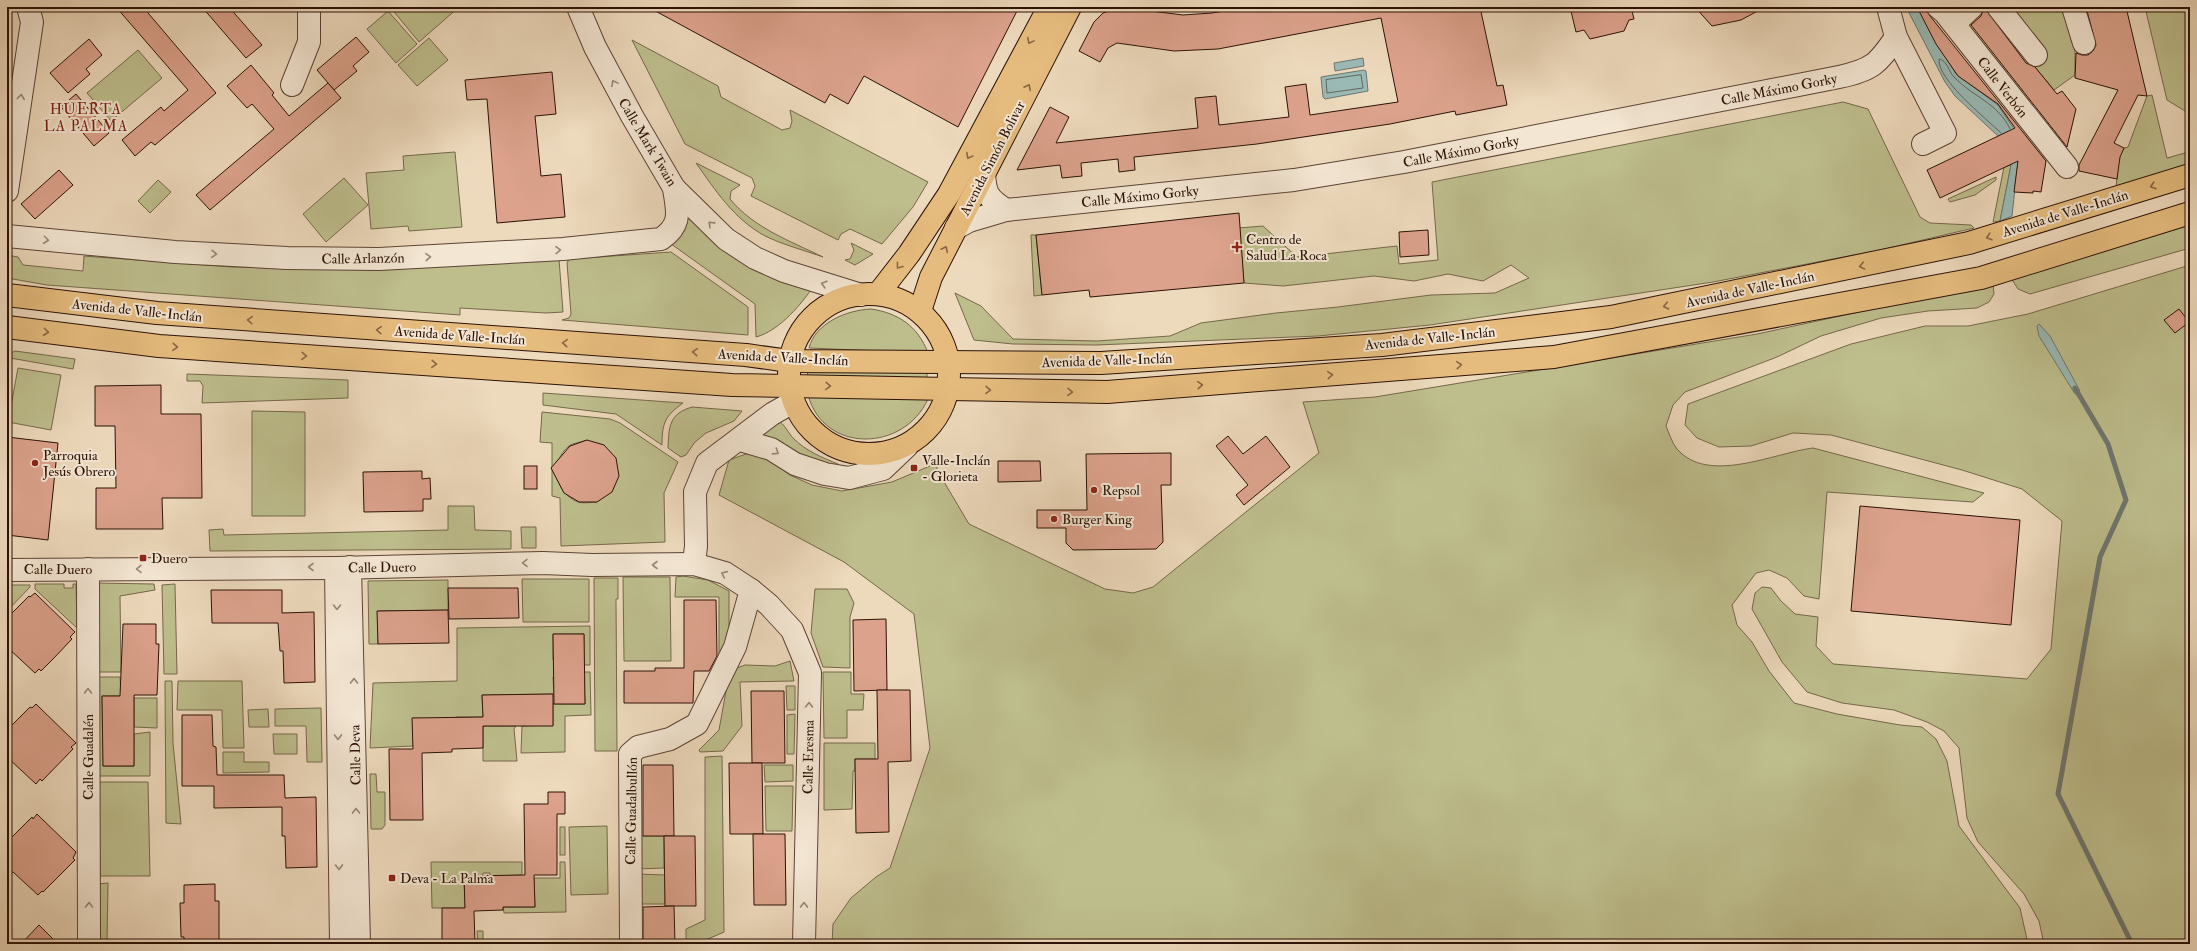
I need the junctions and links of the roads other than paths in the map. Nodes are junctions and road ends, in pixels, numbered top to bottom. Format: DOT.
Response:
graph roads {
  1 [pos="28,7"];
  2 [pos="310,7"];
  3 [pos="578,7"];
  4 [pos="1048,7"];
  5 [pos="1070,7"];
  6 [pos="1888,7"];
  7 [pos="1938,7"];
  8 [pos="1972,7"];
  9 [pos="1998,7"];
  10 [pos="2073,7"];
  11 [pos="1954,24"];
  12 [pos="1896,37"];
  13 [pos="2084,43"];
  14 [pos="2036,55"];
  15 [pos="292,85"];
  16 [pos="1923,144"];
  17 [pos="2067,168"];
  18 [pos="984,172"];
  19 [pos="2190,174"];
  20 [pos="674,188"];
  21 [pos="7,191"];
  22 [pos="1006,210"];
  23 [pos="2190,213"];
  24 [pos="956,228"];
  25 [pos="7,236"];
  26 [pos="870,294"];
  27 [pos="7,296"];
  28 [pos="920,311"];
  29 [pos="9,329"];
  30 [pos="789,361"];
  31 [pos="950,363"];
  32 [pos="949,389"];
  33 [pos="791,393"];
  34 [pos="740,440"];
  35 [pos="907,446"];
  36 [pos="694,564"];
  37 [pos="343,567"];
  38 [pos="88,569"];
  39 [pos="7,570"];
  40 [pos="752,590"];
  41 [pos="89,944"];
  42 [pos="341,944"];
  43 [pos="359,944"];
  44 [pos="631,944"];
  45 [pos="804,944"];
  21 -- 1 [label="street, one-way"];
  2 -- 15 [label="street"];
  20 -- 3 [label="street, Calle Mark Twain, one-way"];
  4 -- 26 [label="main road, Avenida Simón Bolivar, one-way"];
  18 -- 5 [label="main road, Avenida Simón Bolivar, one-way"];
  6 -- 12 [label="street"];
  7 -- 11 [label="street, Calle Verbón"];
  8 -- 11 [label="street"];
  9 -- 14 [label="street"];
  10 -- 13 [label="street"];
  11 -- 17 [label="street, Calle Verbón"];
  12 -- 16 [label="street"];
  12 -- 22 [label="street, Calle Máximo Gorky"];
  18 -- 22 [label="street"];
  18 -- 24 [label="main road, Avenida Simón Bolivar"];
  19 -- 31 [label="main road, Avenida de Valle-Inclán, one-way"];
  25 -- 20 [label="street, Calle Arlanzón, one-way"];
  26 -- 20 [label="street, Calle Mark Twain, one-way"];
  22 -- 24 [label="street, Calle Máximo Gorky"];
  32 -- 23 [label="main road, Avenida de Valle-Inclán, one-way"];
  28 -- 24 [label="main road, Avenida Simón Bolivar, one-way"];
  26 -- 28 [label="main road"];
  26 -- 30 [label="main road"];
  30 -- 27 [label="main road, Avenida de Valle-Inclán, one-way"];
  28 -- 31 [label="main road"];
  29 -- 33 [label="main road, Avenida de Valle-Inclán, one-way"];
  30 -- 31 [label="main road, Avenida de Valle-Inclán"];
  30 -- 33 [label="main road"];
  31 -- 32 [label="main road"];
  33 -- 32 [label="main road, Avenida de Valle-Inclán, one-way"];
  32 -- 35 [label="main road"];
  33 -- 34 [label="street"];
  33 -- 35 [label="main road"];
  34 -- 35 [label="street, one-way"];
  34 -- 36 [label="street"];
  36 -- 37 [label="street, Calle Duero, one-way"];
  40 -- 36 [label="street, Calle Duero, one-way"];
  37 -- 38 [label="street, Calle Duero, one-way"];
  37 -- 42 [label="street, Calle Deva, one-way"];
  43 -- 37 [label="street, Calle Deva, one-way"];
  38 -- 39 [label="street, Calle Duero"];
  41 -- 38 [label="street, Calle Guadalén, one-way"];
  40 -- 44 [label="street, Calle Guadalbullón"];
  45 -- 40 [label="street, Calle Eresma, one-way"];
}
